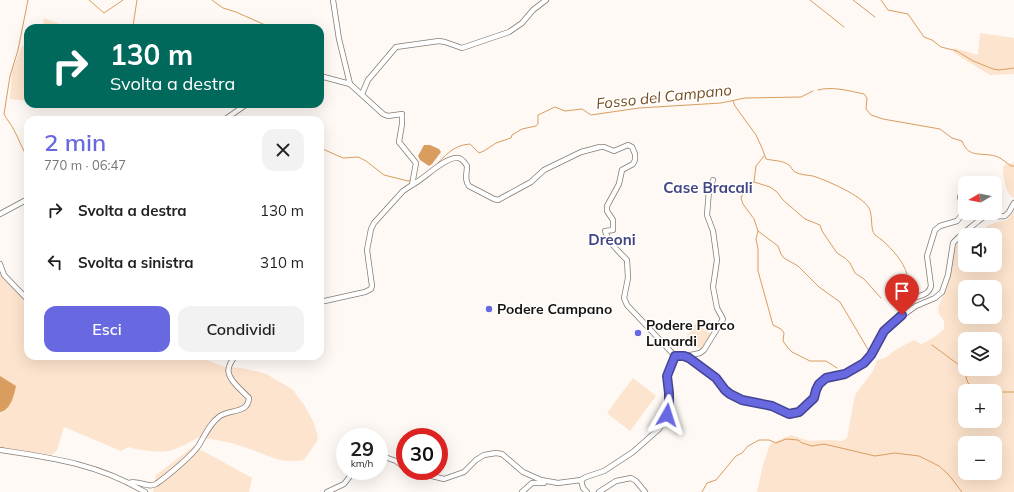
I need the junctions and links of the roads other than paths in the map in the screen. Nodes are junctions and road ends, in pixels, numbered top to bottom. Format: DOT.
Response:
graph roads {
  1 [pos="333,0"];
  2 [pos="546,0"];
  3 [pos="324,77"];
  4 [pos="350,84"];
  5 [pos="362,94"];
  6 [pos="241,108"];
  7 [pos="230,116"];
  8 [pos="713,180"];
  9 [pos="412,185"];
  10 [pos="24,201"];
  11 [pos="1014,203"];
  12 [pos="0,214"];
  13 [pos="958,220"];
  14 [pos="0,264"];
  15 [pos="24,296"];
  16 [pos="324,301"];
  17 [pos="902,315"];
  18 [pos="675,356"];
  19 [pos="686,356"];
  20 [pos="233,360"];
  21 [pos="0,450"];
  22 [pos="448,478"];
  23 [pos="347,480"];
  24 [pos="581,480"];
  25 [pos="129,483"];
  26 [pos="558,483"];
  27 [pos="145,492"];
  28 [pos="327,492"];
  29 [pos="522,492"];
  30 [pos="587,492"];
  31 [pos="599,492"];
  32 [pos="644,492"];
  1 -- 4 [label="street"];
  2 -- 5 [label="street"];
  3 -- 4 [label="street"];
  4 -- 5 [label="street"];
  5 -- 9 [label="street"];
  6 -- 7 [label="street"];
  8 -- 19 [label="street"];
  9 -- 16 [label="street"];
  9 -- 18 [label="street"];
  10 -- 12 [label="street"];
  11 -- 17 [label="street"];
  13 -- 17 [label="street"];
  14 -- 15 [label="street"];
  17 -- 19 [label="street"];
  18 -- 19 [label="street"];
  18 -- 24 [label="street"];
  20 -- 25 [label="street"];
  21 -- 25 [label="street"];
  22 -- 26 [label="street"];
  23 -- 28 [label="street"];
  24 -- 26 [label="street"];
  24 -- 30 [label="street"];
  25 -- 27 [label="street"];
  26 -- 29 [label="street"];
  31 -- 32 [label="street"];
}
